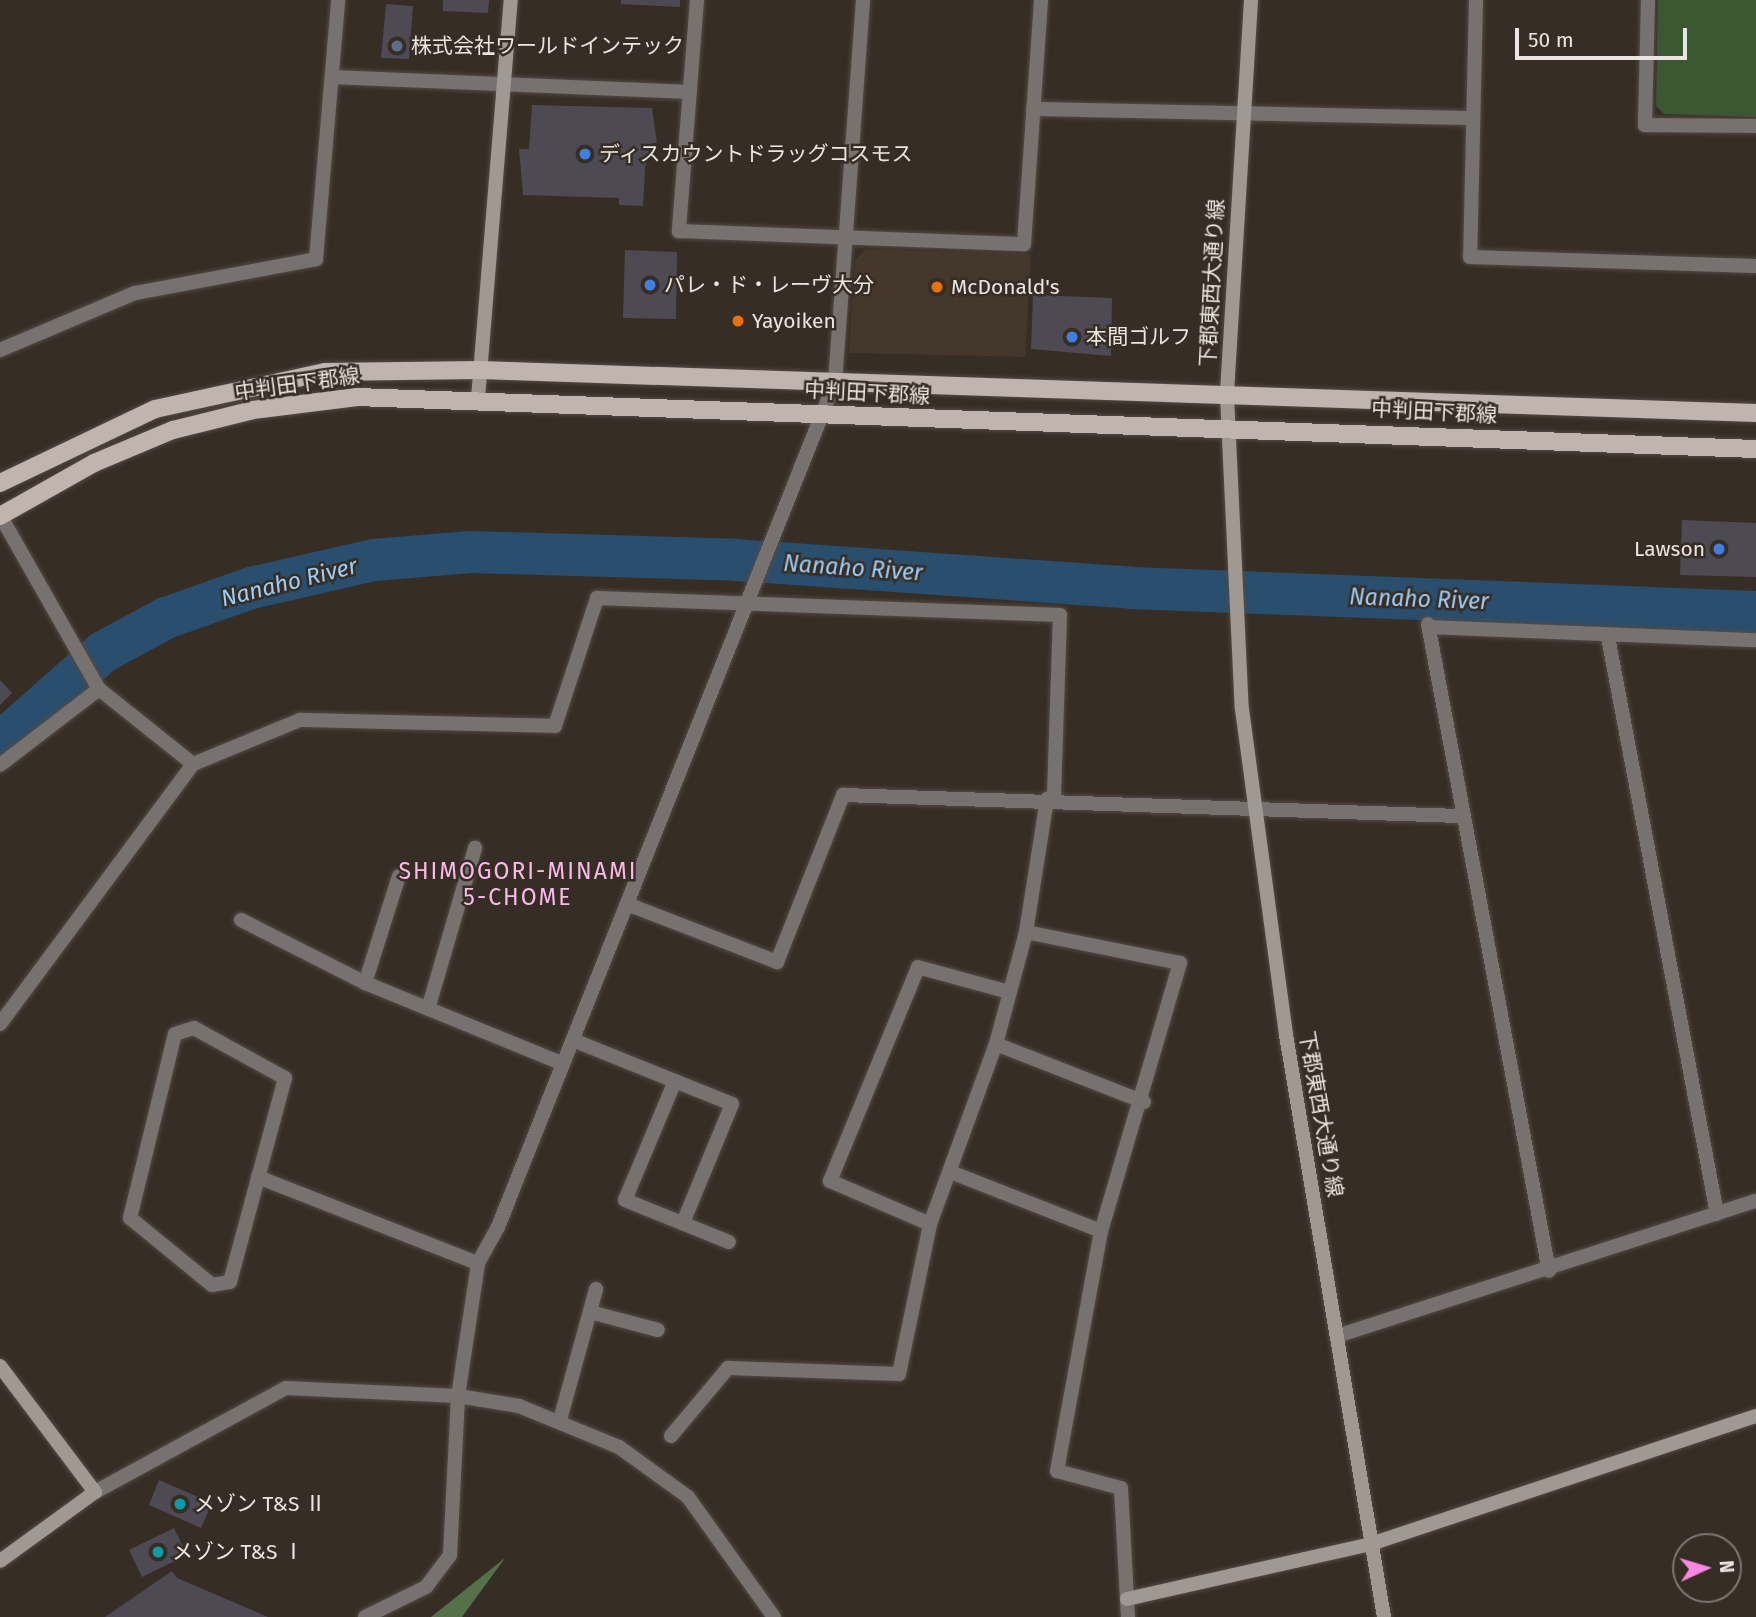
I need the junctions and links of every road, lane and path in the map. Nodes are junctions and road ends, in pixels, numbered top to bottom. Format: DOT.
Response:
graph roads {
  1 [pos="338,0"];
  2 [pos="511,0"];
  3 [pos="697,0"];
  4 [pos="863,0"];
  5 [pos="1041,0"];
  6 [pos="1251,0"];
  7 [pos="1476,0"];
  8 [pos="1648,0"];
  9 [pos="332,77"];
  10 [pos="504,84"];
  11 [pos="690,92"];
  12 [pos="1033,109"];
  13 [pos="1243,113"];
  14 [pos="1473,118"];
  15 [pos="1756,126"];
  16 [pos="846,237"];
  17 [pos="1756,266"];
  18 [pos="0,350"];
  19 [pos="480,370"];
  20 [pos="835,382"];
  21 [pos="1227,396"];
  22 [pos="478,398"];
  23 [pos="823,413"];
  24 [pos="1756,414"];
  25 [pos="1228,426"];
  26 [pos="1756,449"];
  27 [pos="0,483"];
  28 [pos="0,516"];
  29 [pos="750,596"];
  30 [pos="1608,637"];
  31 [pos="1756,640"];
  32 [pos="97,685"];
  33 [pos="193,764"];
  34 [pos="0,765"];
  35 [pos="1050,799"];
  36 [pos="1254,808"];
  37 [pos="1461,816"];
  38 [pos="475,848"];
  39 [pos="399,876"];
  40 [pos="627,904"];
  41 [pos="241,920"];
  42 [pos="1026,932"];
  43 [pos="365,983"];
  44 [pos="1009,992"];
  45 [pos="428,1009"];
  46 [pos="0,1024"];
  47 [pos="573,1040"];
  48 [pos="996,1044"];
  49 [pos="563,1064"];
  50 [pos="675,1081"];
  51 [pos="1144,1102"];
  52 [pos="953,1174"];
  53 [pos="258,1177"];
  54 [pos="1756,1201"];
  55 [pos="1717,1214"];
  56 [pos="684,1223"];
  57 [pos="930,1224"];
  58 [pos="1101,1231"];
  59 [pos="729,1242"];
  60 [pos="478,1263"];
  61 [pos="1549,1270"];
  62 [pos="596,1289"];
  63 [pos="590,1312"];
  64 [pos="658,1330"];
  65 [pos="1337,1336"];
  66 [pos="0,1366"];
  67 [pos="458,1396"];
  68 [pos="1756,1416"];
  69 [pos="560,1420"];
  70 [pos="671,1436"];
  71 [pos="95,1492"];
  72 [pos="1371,1544"];
  73 [pos="0,1561"];
  74 [pos="1127,1600"];
  75 [pos="365,1617"];
  76 [pos="774,1617"];
  77 [pos="1128,1617"];
  78 [pos="1384,1617"];
  1 -- 9 [label="street"];
  2 -- 10 [label="street"];
  3 -- 11 [label="street"];
  4 -- 16 [label="street"];
  5 -- 12 [label="street"];
  6 -- 13 [label="street, 下郡東西大通り線"];
  7 -- 14 [label="street"];
  8 -- 15 [label="street"];
  9 -- 10 [label="street"];
  9 -- 18 [label="street"];
  10 -- 11 [label="street"];
  10 -- 19 [label="street"];
  11 -- 16 [label="street"];
  12 -- 13 [label="street"];
  12 -- 16 [label="street"];
  13 -- 14 [label="street"];
  13 -- 21 [label="street, 下郡東西大通り線"];
  14 -- 17 [label="street"];
  16 -- 20 [label="street"];
  19 -- 20 [label="main road, 中判田下郡線"];
  19 -- 22 [label="street"];
  19 -- 27 [label="main road, 中判田下郡線"];
  20 -- 21 [label="main road, 中判田下郡線"];
  20 -- 23 [label="street"];
  21 -- 24 [label="main road, 中判田下郡線"];
  21 -- 25 [label="street, 下郡東西大通り線"];
  22 -- 23 [label="main road, 中判田下郡線"];
  22 -- 28 [label="main road, 中判田下郡線"];
  23 -- 25 [label="main road, 中判田下郡線"];
  23 -- 29 [label="street"];
  25 -- 26 [label="main road, 中判田下郡線"];
  25 -- 36 [label="street, 下郡東西大通り線"];
  28 -- 32 [label="street"];
  29 -- 33 [label="street"];
  29 -- 35 [label="street"];
  29 -- 40 [label="street"];
  30 -- 31 [label="street"];
  30 -- 37 [label="street"];
  30 -- 55 [label="street"];
  32 -- 33 [label="street"];
  32 -- 34 [label="street"];
  33 -- 46 [label="street"];
  35 -- 36 [label="street"];
  35 -- 40 [label="street"];
  35 -- 42 [label="street"];
  36 -- 37 [label="street"];
  36 -- 65 [label="street, 下郡東西大通り線"];
  37 -- 61 [label="street"];
  38 -- 45 [label="street"];
  39 -- 43 [label="street"];
  40 -- 47 [label="street"];
  41 -- 43 [label="street"];
  42 -- 44 [label="street"];
  42 -- 51 [label="street"];
  43 -- 45 [label="street"];
  44 -- 48 [label="street"];
  44 -- 57 [label="street"];
  45 -- 49 [label="street"];
  47 -- 49 [label="street"];
  47 -- 50 [label="street"];
  48 -- 51 [label="street"];
  48 -- 52 [label="street"];
  49 -- 60 [label="street"];
  50 -- 56 [label="street"];
  50 -- 56 [label="street"];
  51 -- 58 [label="street"];
  52 -- 57 [label="street"];
  52 -- 58 [label="street"];
  53 -- 53 [label="street"];
  53 -- 60 [label="street"];
  54 -- 55 [label="street"];
  55 -- 61 [label="street"];
  56 -- 59 [label="street"];
  57 -- 70 [label="street"];
  58 -- 74 [label="street"];
  60 -- 67 [label="street"];
  61 -- 65 [label="street"];
  62 -- 63 [label="street"];
  63 -- 64 [label="street"];
  63 -- 69 [label="street"];
  65 -- 72 [label="street, 下郡東西大通り線"];
  66 -- 71 [label="street"];
  67 -- 69 [label="street"];
  67 -- 71 [label="street"];
  67 -- 75 [label="street"];
  68 -- 72 [label="street"];
  69 -- 76 [label="street"];
  71 -- 73 [label="street"];
  72 -- 74 [label="street"];
  72 -- 78 [label="street, 下郡東西大通り線"];
  74 -- 77 [label="street"];
}
